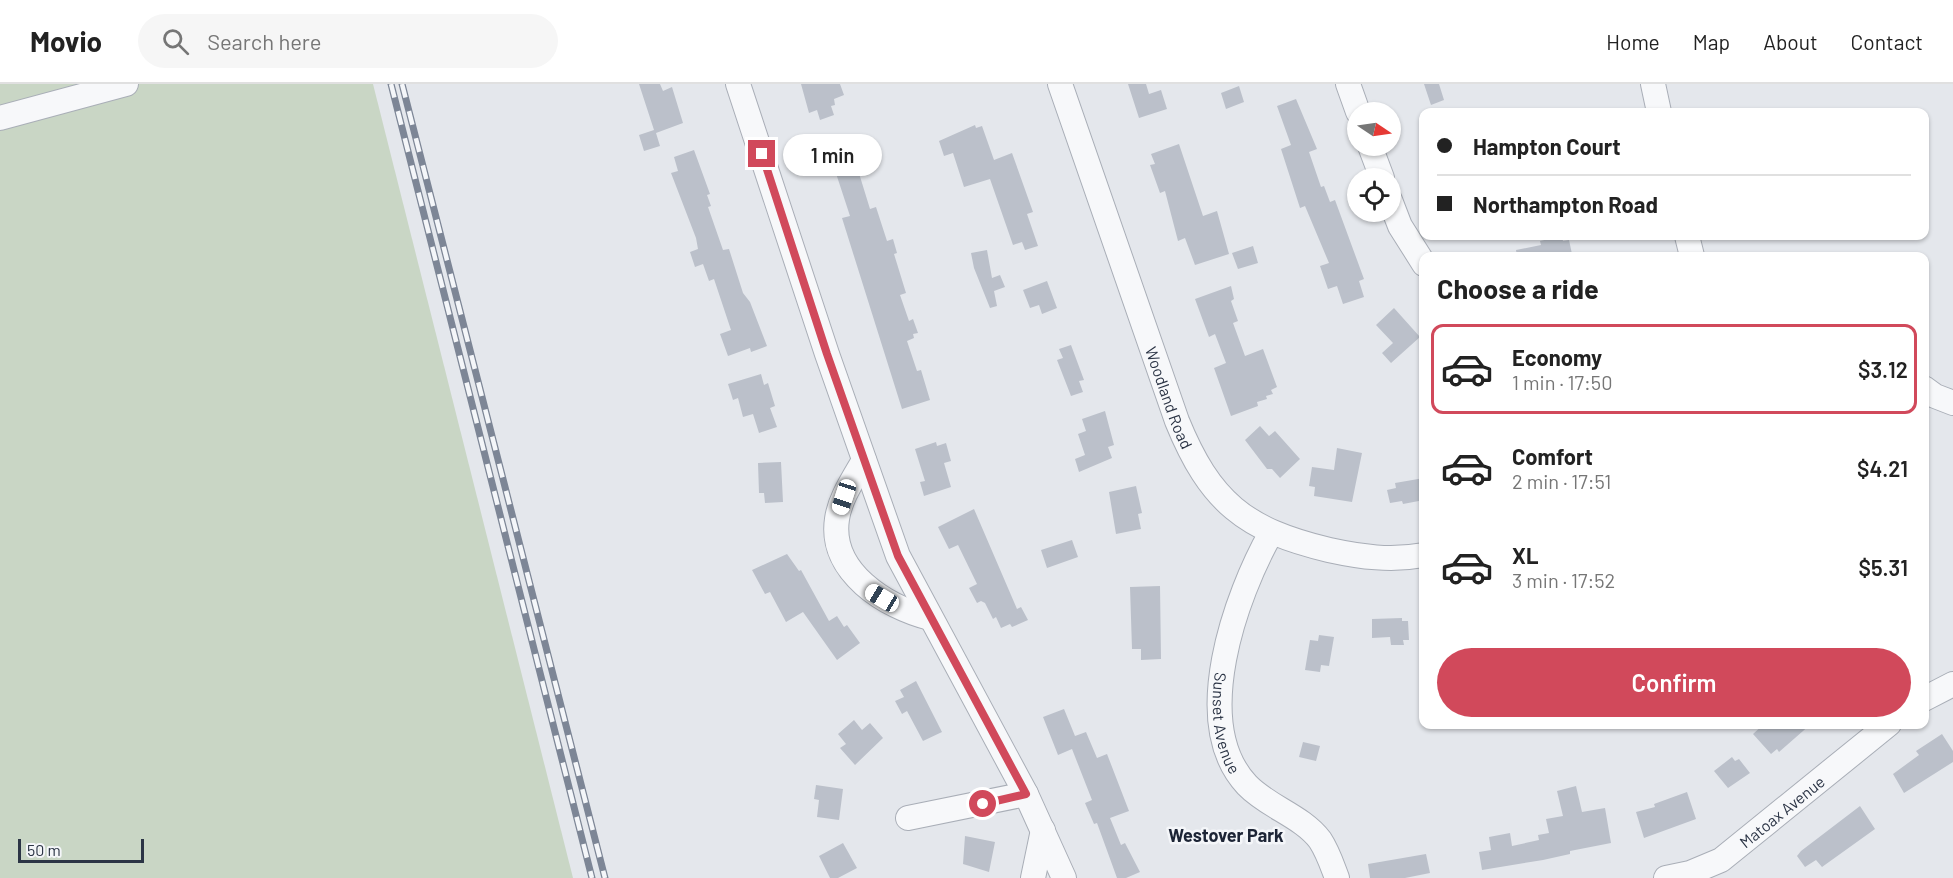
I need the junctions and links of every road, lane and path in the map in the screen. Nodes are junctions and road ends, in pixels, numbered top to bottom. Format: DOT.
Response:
graph roads {
  1 [pos="126,84"];
  2 [pos="738,84"];
  3 [pos="1060,84"];
  4 [pos="1348,84"];
  5 [pos="1653,84"];
  6 [pos="1354,102"];
  7 [pos="1658,108"];
  8 [pos="0,118"];
  9 [pos="1398,222"];
  10 [pos="1419,256"];
  11 [pos="1929,392"];
  12 [pos="1953,403"];
  13 [pos="864,460"];
  14 [pos="1271,534"];
  15 [pos="1419,556"];
  16 [pos="930,618"];
  17 [pos="1953,684"];
  18 [pos="1929,696"];
  19 [pos="1883,729"];
  20 [pos="1026,794"];
  21 [pos="909,818"];
  22 [pos="1043,830"];
  23 [pos="1723,869"];
  24 [pos="1033,878"];
  25 [pos="1064,878"];
  26 [pos="1336,878"];
  27 [pos="1666,878"];
  1 -- 8 [label="street"];
  2 -- 13 [label="street"];
  3 -- 14 [label="street, Woodland Road"];
  4 -- 6 [label="street"];
  5 -- 7 [label="street"];
  9 -- 10 [label="street"];
  11 -- 12 [label="street"];
  13 -- 16 [label="street"];
  13 -- 16 [label="street"];
  14 -- 15 [label="street, Woodland Road"];
  14 -- 26 [label="street, Sunset Avenue"];
  16 -- 20 [label="street"];
  17 -- 18 [label="street"];
  19 -- 23 [label="street, Matoax Avenue"];
  20 -- 21 [label="street"];
  20 -- 22 [label="street"];
  22 -- 24 [label="street"];
  22 -- 25 [label="street"];
  23 -- 27 [label="street, Matoax Avenue"];
}
